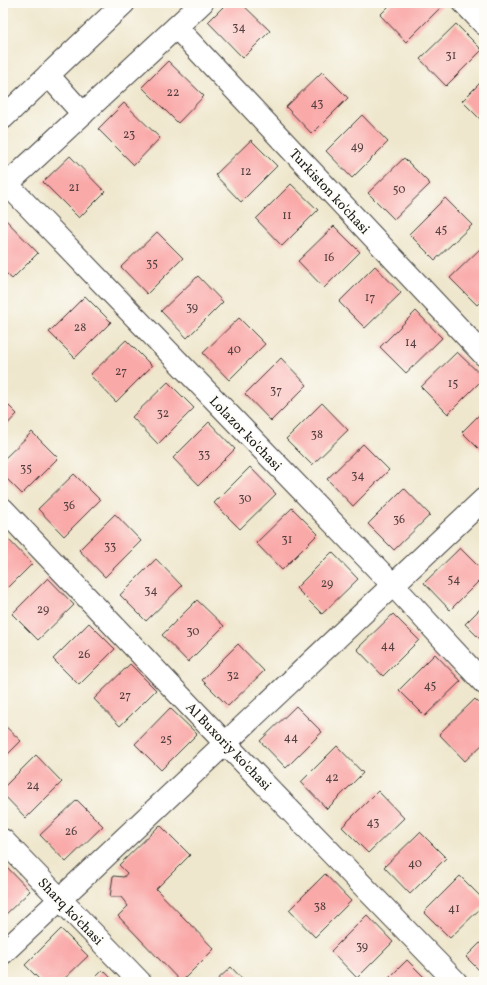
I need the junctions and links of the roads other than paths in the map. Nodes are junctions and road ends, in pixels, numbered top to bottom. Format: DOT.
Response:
graph roads {
  1 [pos="124,3"];
  2 [pos="202,3"];
  3 [pos="464,3"];
  4 [pos="484,24"];
  5 [pos="176,27"];
  6 [pos="48,75"];
  7 [pos="83,114"];
  8 [pos="3,118"];
  9 [pos="5,186"];
  10 [pos="484,355"];
  11 [pos="484,499"];
  12 [pos="3,509"];
  13 [pos="393,585"];
  14 [pos="484,683"];
  15 [pos="225,743"];
  16 [pos="3,840"];
  17 [pos="60,900"];
  18 [pos="3,954"];
  19 [pos="140,982"];
  20 [pos="456,982"];
  1 -- 6 [label="street"];
  2 -- 5 [label="street"];
  3 -- 4 [label="street"];
  5 -- 7 [label="street"];
  5 -- 10 [label="street, Turkiston ko'chasi"];
  6 -- 7 [label="street"];
  6 -- 8 [label="street"];
  7 -- 9 [label="street"];
  9 -- 13 [label="street, Lolazor ko'chasi"];
  11 -- 13 [label="street"];
  12 -- 15 [label="street, Al Buxoriy ko'chasi"];
  13 -- 14 [label="street, Lolazor ko'chasi"];
  13 -- 15 [label="street"];
  15 -- 17 [label="street"];
  15 -- 20 [label="street, Al Buxoriy ko'chasi"];
  16 -- 17 [label="street, Sharq ko'chasi"];
  17 -- 18 [label="street"];
  17 -- 19 [label="street, Sharq ko'chasi"];
}
